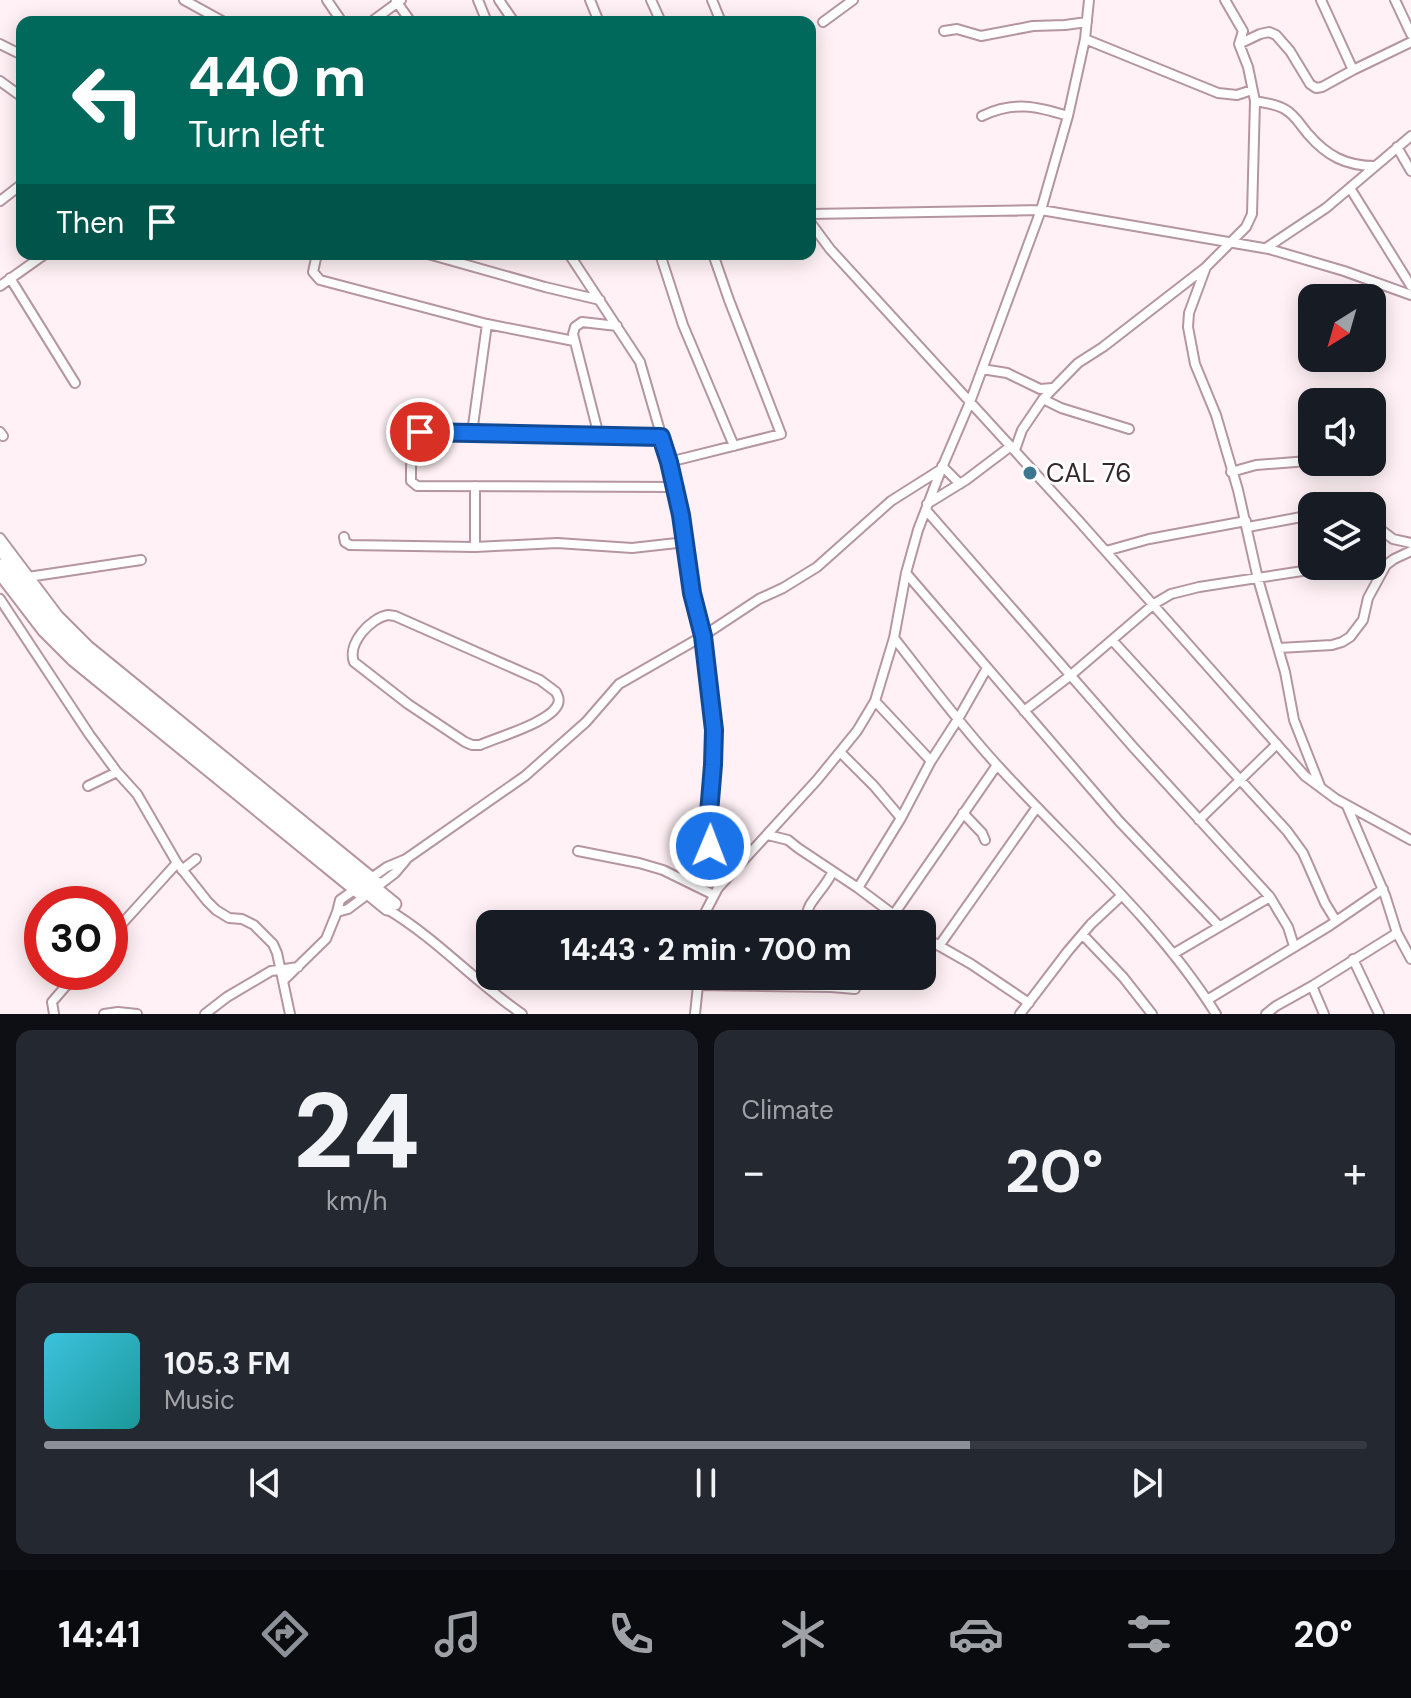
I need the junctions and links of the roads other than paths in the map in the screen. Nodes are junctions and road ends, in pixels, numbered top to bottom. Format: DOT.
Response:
graph roads {
  1 [pos="853,0"];
  2 [pos="1089,0"];
  3 [pos="1225,0"];
  4 [pos="1321,0"];
  5 [pos="1395,0"];
  6 [pos="187,1"];
  7 [pos="398,1"];
  8 [pos="213,16"];
  9 [pos="379,16"];
  10 [pos="823,22"];
  11 [pos="1087,22"];
  12 [pos="944,31"];
  13 [pos="1411,34"];
  14 [pos="1085,39"];
  15 [pos="1411,42"];
  16 [pos="1239,44"];
  17 [pos="1353,70"];
  18 [pos="1252,90"];
  19 [pos="1255,101"];
  20 [pos="982,116"];
  21 [pos="1068,116"];
  22 [pos="1411,136"];
  23 [pos="1397,147"];
  24 [pos="1376,166"];
  25 [pos="1411,171"];
  26 [pos="1350,188"];
  27 [pos="16,189"];
  28 [pos="0,201"];
  29 [pos="1041,210"];
  30 [pos="816,214"];
  31 [pos="816,230"];
  32 [pos="1231,242"];
  33 [pos="1265,248"];
  34 [pos="36,260"];
  35 [pos="316,260"];
  36 [pos="452,260"];
  37 [pos="573,260"];
  38 [pos="662,260"];
  39 [pos="715,260"];
  40 [pos="1206,267"];
  41 [pos="10,278"];
  42 [pos="0,286"];
  43 [pos="1411,286"];
  44 [pos="1411,295"];
  45 [pos="601,300"];
  46 [pos="487,324"];
  47 [pos="617,326"];
  48 [pos="574,341"];
  49 [pos="982,369"];
  50 [pos="75,383"];
  51 [pos="1053,388"];
  52 [pos="1043,399"];
  53 [pos="970,402"];
  54 [pos="1129,429"];
  55 [pos="472,433"];
  56 [pos="599,436"];
  57 [pos="661,437"];
  58 [pos="734,446"];
  59 [pos="1013,448"];
  60 [pos="669,462"];
  61 [pos="1298,462"];
  62 [pos="942,468"];
  63 [pos="1231,472"];
  64 [pos="960,484"];
  65 [pos="475,486"];
  66 [pos="675,487"];
  67 [pos="926,507"];
  68 [pos="1298,517"];
  69 [pos="1247,524"];
  70 [pos="1386,534"];
  71 [pos="344,537"];
  72 [pos="0,538"];
  73 [pos="686,542"];
  74 [pos="1411,543"];
  75 [pos="475,547"];
  76 [pos="0,549"];
  77 [pos="1106,551"];
  78 [pos="1411,551"];
  79 [pos="141,560"];
  80 [pos="0,565"];
  81 [pos="1298,572"];
  82 [pos="906,573"];
  83 [pos="0,576"];
  84 [pos="1258,579"];
  85 [pos="18,581"];
  86 [pos="0,599"];
  87 [pos="1154,604"];
  88 [pos="700,620"];
  89 [pos="721,625"];
  90 [pos="703,636"];
  91 [pos="894,638"];
  92 [pos="1112,640"];
  93 [pos="1279,648"];
  94 [pos="987,668"];
  95 [pos="1071,675"];
  96 [pos="371,676"];
  97 [pos="875,701"];
  98 [pos="1024,711"];
  99 [pos="958,719"];
  100 [pos="1277,744"];
  101 [pos="840,752"];
  102 [pos="931,761"];
  103 [pos="997,765"];
  104 [pos="117,772"];
  105 [pos="1241,780"];
  106 [pos="88,786"];
  107 [pos="1321,789"];
  108 [pos="1347,806"];
  109 [pos="1037,807"];
  110 [pos="963,813"];
  111 [pos="901,818"];
  112 [pos="1199,820"];
  113 [pos="779,823"];
  114 [pos="768,835"];
  115 [pos="788,840"];
  116 [pos="985,840"];
  117 [pos="1411,840"];
  118 [pos="578,851"];
  119 [pos="196,859"];
  120 [pos="180,866"];
  121 [pos="832,873"];
  122 [pos="368,887"];
  123 [pos="858,888"];
  124 [pos="1383,889"];
  125 [pos="716,892"];
  126 [pos="1121,896"];
  127 [pos="1270,897"];
  128 [pos="391,906"];
  129 [pos="709,910"];
  130 [pos="808,910"];
  131 [pos="888,910"];
  132 [pos="897,910"];
  133 [pos="128,919"];
  134 [pos="1336,921"];
  135 [pos="1219,926"];
  136 [pos="1397,933"];
  137 [pos="1083,935"];
  138 [pos="936,944"];
  139 [pos="939,946"];
  140 [pos="1294,946"];
  141 [pos="1173,954"];
  142 [pos="1353,959"];
  143 [pos="1411,959"];
  144 [pos="298,967"];
  145 [pos="280,970"];
  146 [pos="283,981"];
  147 [pos="1312,986"];
  148 [pos="62,990"];
  149 [pos="697,990"];
  150 [pos="1207,1000"];
  151 [pos="1029,1003"];
  152 [pos="54,1014"];
  153 [pos="104,1014"];
  154 [pos="137,1014"];
  155 [pos="205,1014"];
  156 [pos="290,1014"];
  157 [pos="522,1014"];
  158 [pos="695,1014"];
  159 [pos="1020,1014"];
  160 [pos="1152,1014"];
  161 [pos="1216,1014"];
  162 [pos="1266,1014"];
  163 [pos="1324,1014"];
  164 [pos="1379,1014"];
  1 -- 10 [label="street"];
  2 -- 11 [label="street"];
  3 -- 16 [label="street"];
  4 -- 17 [label="street"];
  5 -- 13 [label="street"];
  6 -- 8 [label="street"];
  7 -- 9 [label="street"];
  11 -- 12 [label="street"];
  11 -- 14 [label="street"];
  14 -- 18 [label="street"];
  14 -- 21 [label="street"];
  15 -- 17 [label="street"];
  16 -- 17 [label="street"];
  16 -- 18 [label="street"];
  18 -- 19 [label="street"];
  19 -- 24 [label="street"];
  19 -- 32 [label="street"];
  20 -- 21 [label="street"];
  21 -- 29 [label="street"];
  22 -- 23 [label="street"];
  23 -- 24 [label="street"];
  23 -- 25 [label="street"];
  24 -- 26 [label="street"];
  26 -- 33 [label="street"];
  26 -- 43 [label="street"];
  27 -- 28 [label="street"];
  29 -- 30 [label="street"];
  29 -- 32 [label="street"];
  29 -- 49 [label="street"];
  31 -- 53 [label="street"];
  32 -- 33 [label="street"];
  32 -- 40 [label="street"];
  33 -- 44 [label="street"];
  34 -- 41 [label="street"];
  35 -- 46 [label="street"];
  36 -- 45 [label="street"];
  37 -- 45 [label="street"];
  38 -- 58 [label="street"];
  39 -- 58 [label="street"];
  40 -- 51 [label="street"];
  40 -- 63 [label="street"];
  41 -- 42 [label="street"];
  41 -- 50 [label="street"];
  45 -- 47 [label="street"];
  46 -- 48 [label="street"];
  46 -- 55 [label="street"];
  47 -- 48 [label="street"];
  47 -- 57 [label="street"];
  48 -- 56 [label="street"];
  49 -- 51 [label="street"];
  49 -- 53 [label="street"];
  51 -- 52 [label="street"];
  52 -- 54 [label="street"];
  52 -- 59 [label="street"];
  53 -- 59 [label="street"];
  53 -- 62 [label="street"];
  55 -- 56 [label="street"];
  55 -- 65 [label="street"];
  56 -- 57 [label="street"];
  57 -- 60 [label="street"];
  58 -- 60 [label="street"];
  59 -- 64 [label="street"];
  59 -- 77 [label="street"];
  60 -- 66 [label="street"];
  61 -- 63 [label="street"];
  62 -- 64 [label="street"];
  62 -- 67 [label="street"];
  62 -- 89 [label="street"];
  63 -- 69 [label="street"];
  64 -- 67 [label="street"];
  65 -- 66 [label="street"];
  65 -- 75 [label="street"];
  66 -- 73 [label="street"];
  67 -- 82 [label="street"];
  67 -- 95 [label="street"];
  68 -- 69 [label="street"];
  69 -- 77 [label="street"];
  69 -- 84 [label="street"];
  70 -- 74 [label="street"];
  71 -- 75 [label="street"];
  72 -- 85 [label="street"];
  73 -- 75 [label="street"];
  73 -- 88 [label="street"];
  76 -- 85 [label="main road"];
  77 -- 87 [label="street"];
  78 -- 93 [label="street"];
  79 -- 85 [label="street"];
  80 -- 85 [label="main road"];
  81 -- 84 [label="street"];
  82 -- 91 [label="street"];
  82 -- 94 [label="street"];
  83 -- 85 [label="street"];
  84 -- 87 [label="street"];
  84 -- 93 [label="street"];
  85 -- 122 [label="street"];
  85 -- 122 [label="main road"];
  86 -- 104 [label="street"];
  87 -- 92 [label="street"];
  87 -- 100 [label="street"];
  88 -- 89 [label="street"];
  88 -- 90 [label="street"];
  89 -- 90 [label="street"];
  90 -- 122 [label="street"];
  90 -- 125 [label="street"];
  91 -- 97 [label="street"];
  91 -- 99 [label="street"];
  92 -- 95 [label="street"];
  92 -- 105 [label="street"];
  93 -- 107 [label="street"];
  94 -- 98 [label="street"];
  94 -- 99 [label="street"];
  95 -- 98 [label="street"];
  95 -- 112 [label="street"];
  96 -- 96 [label="street"];
  97 -- 101 [label="street"];
  97 -- 102 [label="street"];
  98 -- 135 [label="street"];
  99 -- 102 [label="street"];
  99 -- 103 [label="street"];
  100 -- 105 [label="street"];
  100 -- 107 [label="street"];
  101 -- 111 [label="street"];
  101 -- 113 [label="street"];
  102 -- 111 [label="street"];
  103 -- 109 [label="street"];
  103 -- 110 [label="street"];
  104 -- 106 [label="street"];
  104 -- 120 [label="street"];
  105 -- 112 [label="street"];
  105 -- 134 [label="street"];
  107 -- 108 [label="street"];
  108 -- 117 [label="street"];
  108 -- 124 [label="street"];
  109 -- 126 [label="street"];
  109 -- 139 [label="street"];
  110 -- 116 [label="street"];
  110 -- 132 [label="street"];
  111 -- 123 [label="street"];
  112 -- 127 [label="street"];
  113 -- 114 [label="street"];
  113 -- 115 [label="street"];
  114 -- 115 [label="street"];
  114 -- 125 [label="street"];
  115 -- 121 [label="street"];
  118 -- 125 [label="street"];
  119 -- 120 [label="street"];
  120 -- 133 [label="street"];
  120 -- 145 [label="street"];
  121 -- 123 [label="street"];
  121 -- 130 [label="street"];
  122 -- 128 [label="main road"];
  122 -- 144 [label="street"];
  123 -- 131 [label="street"];
  124 -- 134 [label="street"];
  124 -- 136 [label="street"];
  125 -- 129 [label="street"];
  126 -- 137 [label="street"];
  126 -- 141 [label="street"];
  127 -- 135 [label="street"];
  127 -- 140 [label="street"];
  128 -- 157 [label="street"];
  134 -- 140 [label="street"];
  135 -- 141 [label="street"];
  136 -- 142 [label="street"];
  136 -- 143 [label="street"];
  137 -- 151 [label="street"];
  137 -- 160 [label="street"];
  138 -- 139 [label="street"];
  139 -- 151 [label="street"];
  140 -- 150 [label="street"];
  141 -- 150 [label="street"];
  142 -- 147 [label="street"];
  142 -- 164 [label="street"];
  144 -- 145 [label="street"];
  144 -- 146 [label="street"];
  145 -- 146 [label="street"];
  145 -- 155 [label="street"];
  146 -- 156 [label="street"];
  147 -- 162 [label="street"];
  147 -- 163 [label="street"];
  148 -- 152 [label="street"];
  149 -- 158 [label="street"];
  150 -- 161 [label="street"];
  151 -- 159 [label="street"];
  153 -- 154 [label="street"];
}
